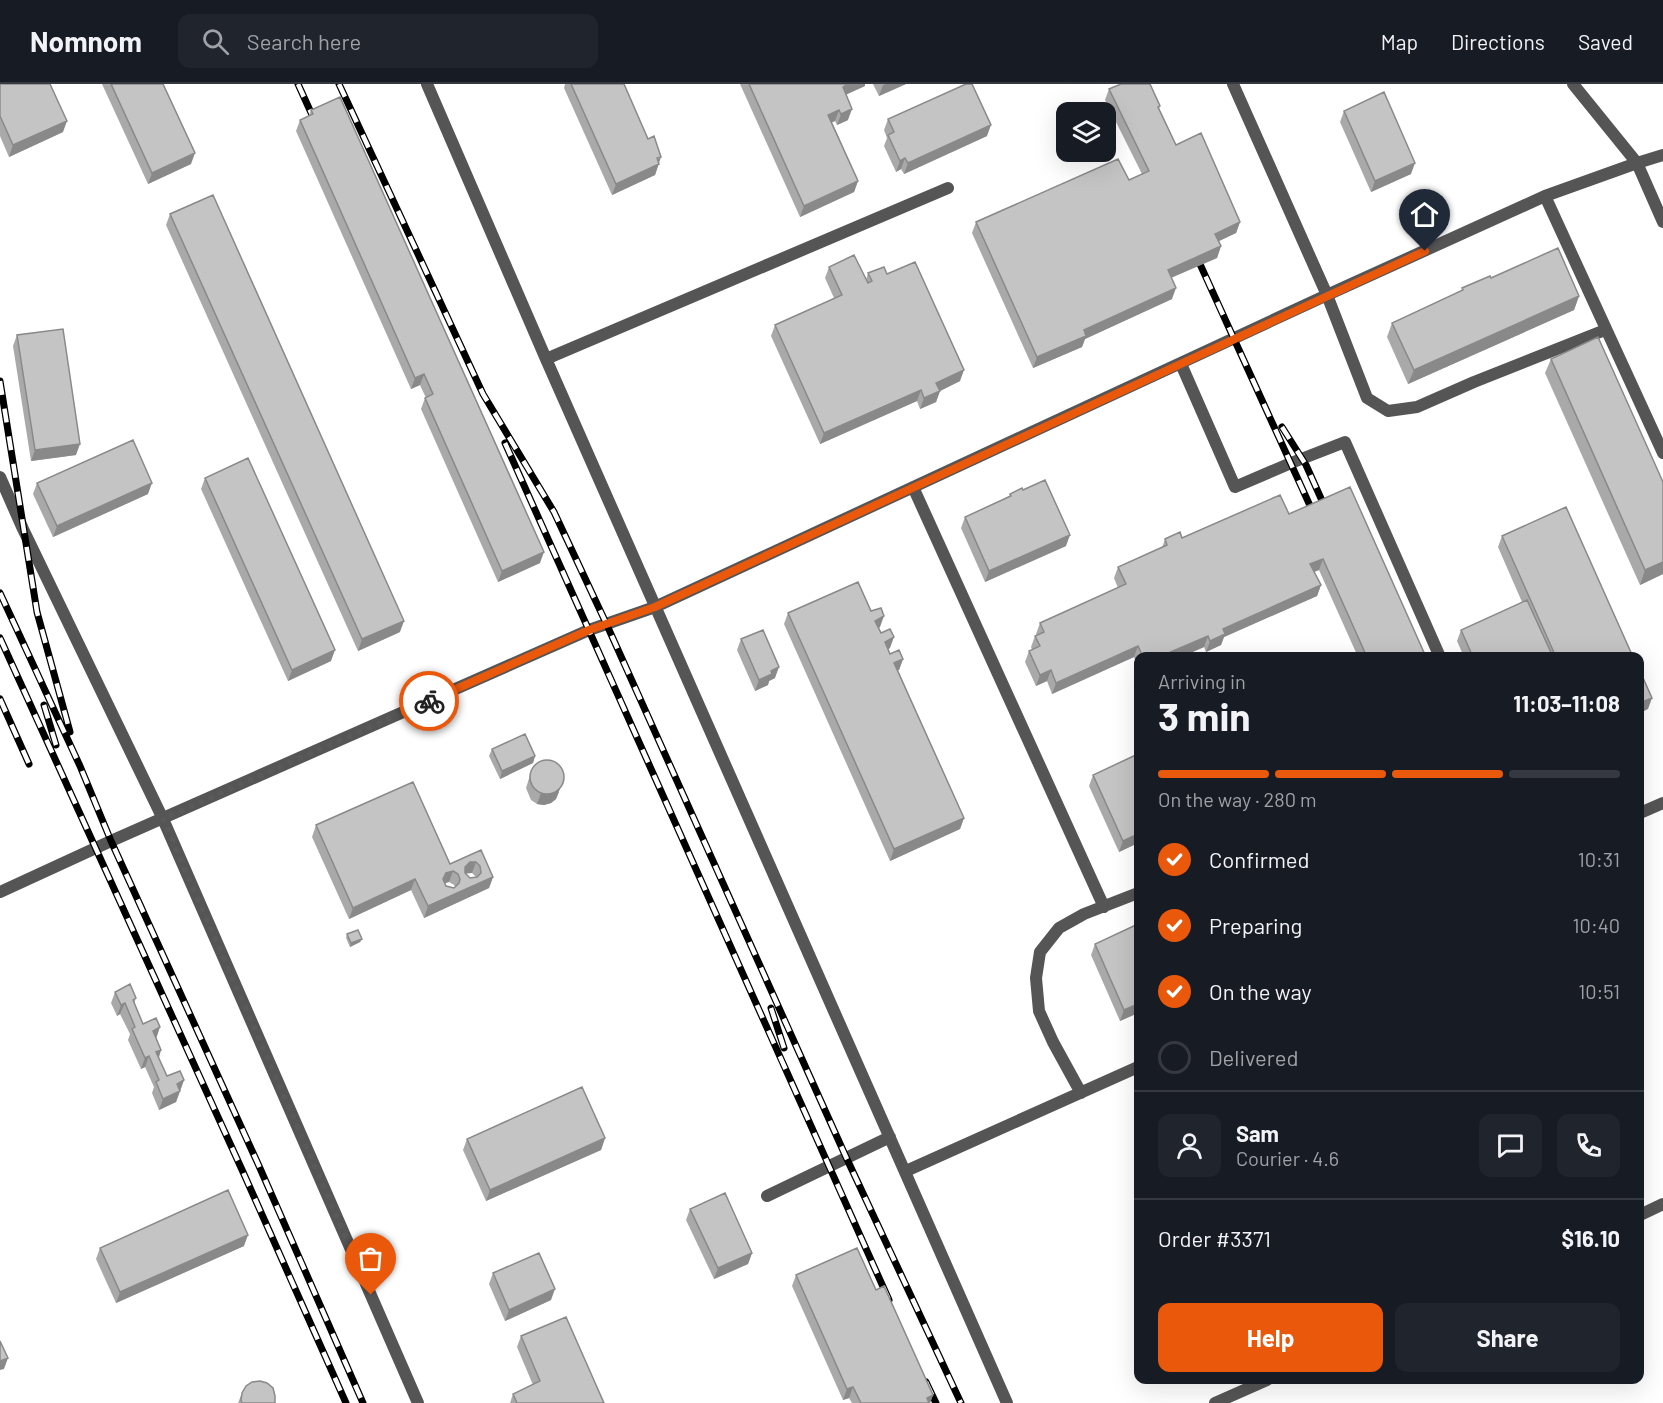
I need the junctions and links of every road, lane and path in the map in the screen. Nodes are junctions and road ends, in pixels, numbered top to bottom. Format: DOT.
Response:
graph roads {
  1 [pos="427,84"];
  2 [pos="1233,84"];
  3 [pos="1573,84"];
  4 [pos="1663,155"];
  5 [pos="1637,163"];
  6 [pos="948,188"];
  7 [pos="1545,196"];
  8 [pos="1663,222"];
  9 [pos="1327,295"];
  10 [pos="1605,330"];
  11 [pos="546,359"];
  12 [pos="1181,364"];
  13 [pos="1663,453"];
  14 [pos="0,477"];
  15 [pos="913,487"];
  16 [pos="655,607"];
  17 [pos="1438,652"];
  18 [pos="1663,804"];
  19 [pos="1644,811"];
  20 [pos="163,819"];
  21 [pos="0,892"];
  22 [pos="1134,895"];
  23 [pos="1104,907"];
  24 [pos="1134,1069"];
  25 [pos="1081,1093"];
  26 [pos="890,1137"];
  27 [pos="906,1171"];
  28 [pos="767,1196"];
  29 [pos="1663,1204"];
  30 [pos="1644,1213"];
  31 [pos="1258,1384"];
  32 [pos="418,1403"];
  33 [pos="1007,1403"];
  34 [pos="1215,1403"];
  1 -- 11 [label="lane"];
  2 -- 9 [label="lane"];
  3 -- 5 [label="lane"];
  4 -- 5 [label="lane"];
  5 -- 7 [label="lane"];
  5 -- 8 [label="lane"];
  6 -- 11 [label="lane"];
  7 -- 9 [label="lane"];
  7 -- 10 [label="lane"];
  9 -- 10 [label="lane"];
  9 -- 12 [label="lane"];
  10 -- 13 [label="lane"];
  11 -- 16 [label="lane"];
  12 -- 15 [label="lane"];
  12 -- 17 [label="lane"];
  14 -- 20 [label="lane"];
  15 -- 16 [label="lane"];
  15 -- 23 [label="lane"];
  16 -- 20 [label="lane"];
  16 -- 26 [label="lane"];
  18 -- 19 [label="lane"];
  20 -- 21 [label="lane"];
  20 -- 32 [label="lane"];
  22 -- 23 [label="lane"];
  23 -- 25 [label="lane"];
  24 -- 25 [label="lane"];
  25 -- 27 [label="lane"];
  26 -- 27 [label="lane"];
  26 -- 28 [label="lane"];
  27 -- 33 [label="lane"];
  29 -- 30 [label="lane"];
  31 -- 34 [label="lane"];
}
